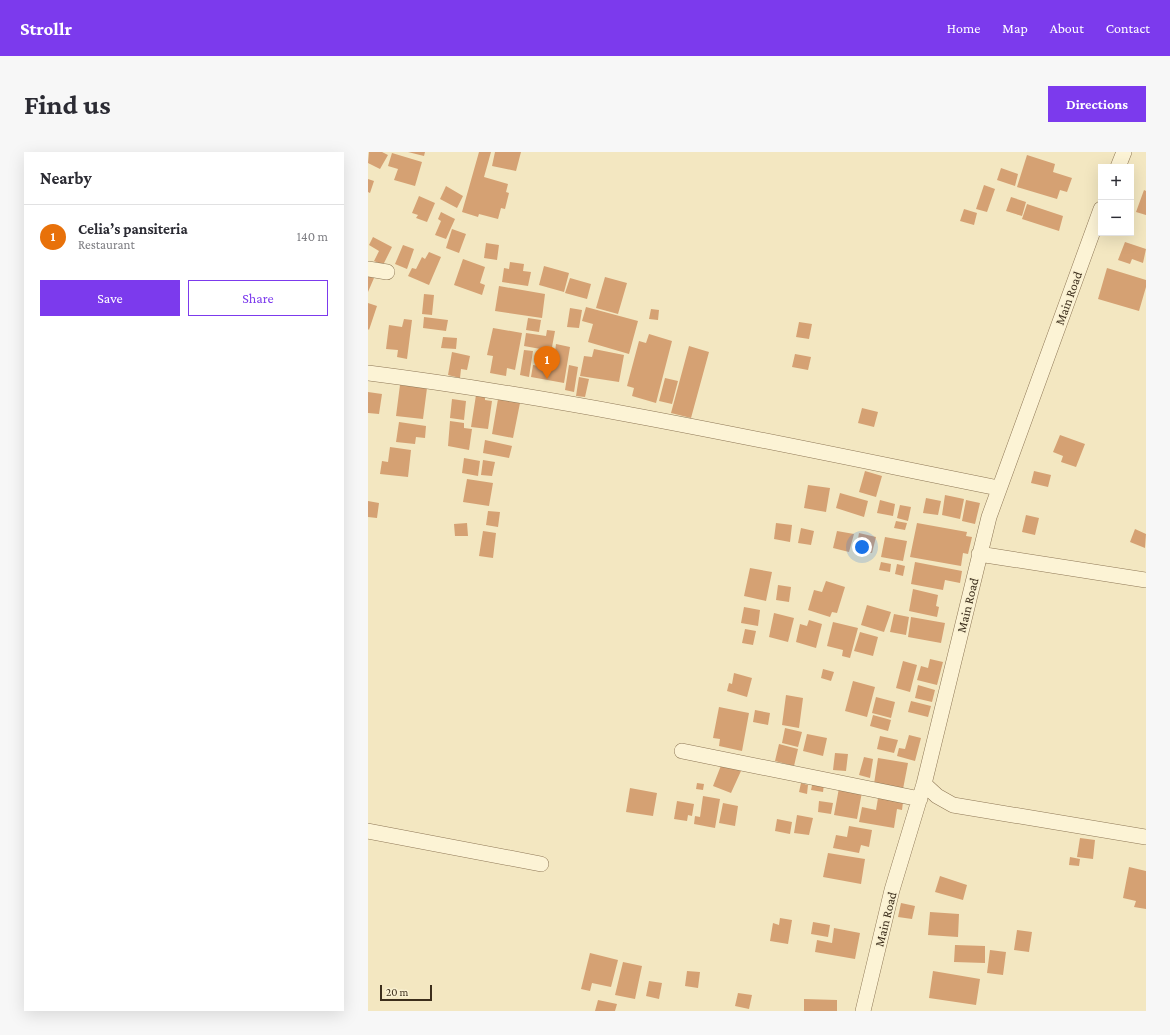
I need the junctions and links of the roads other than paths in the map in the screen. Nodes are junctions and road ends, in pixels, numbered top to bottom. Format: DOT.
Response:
graph roads {
  1 [pos="1124,152"];
  2 [pos="1119,164"];
  3 [pos="1098,217"];
  4 [pos="368,268"];
  5 [pos="387,272"];
  6 [pos="368,373"];
  7 [pos="998,488"];
  8 [pos="979,554"];
  9 [pos="1146,580"];
  10 [pos="682,751"];
  11 [pos="924,784"];
  12 [pos="920,799"];
  13 [pos="368,831"];
  14 [pos="1146,837"];
  15 [pos="541,864"];
  16 [pos="863,1011"];
  1 -- 2 [label="street"];
  3 -- 7 [label="street, Main Road"];
  4 -- 5 [label="street"];
  6 -- 7 [label="street"];
  7 -- 8 [label="street, Main Road"];
  8 -- 9 [label="street"];
  8 -- 11 [label="street, Main Road"];
  10 -- 12 [label="street"];
  11 -- 12 [label="street, Main Road"];
  11 -- 14 [label="street"];
  12 -- 16 [label="street, Main Road"];
  13 -- 15 [label="street"];
}
